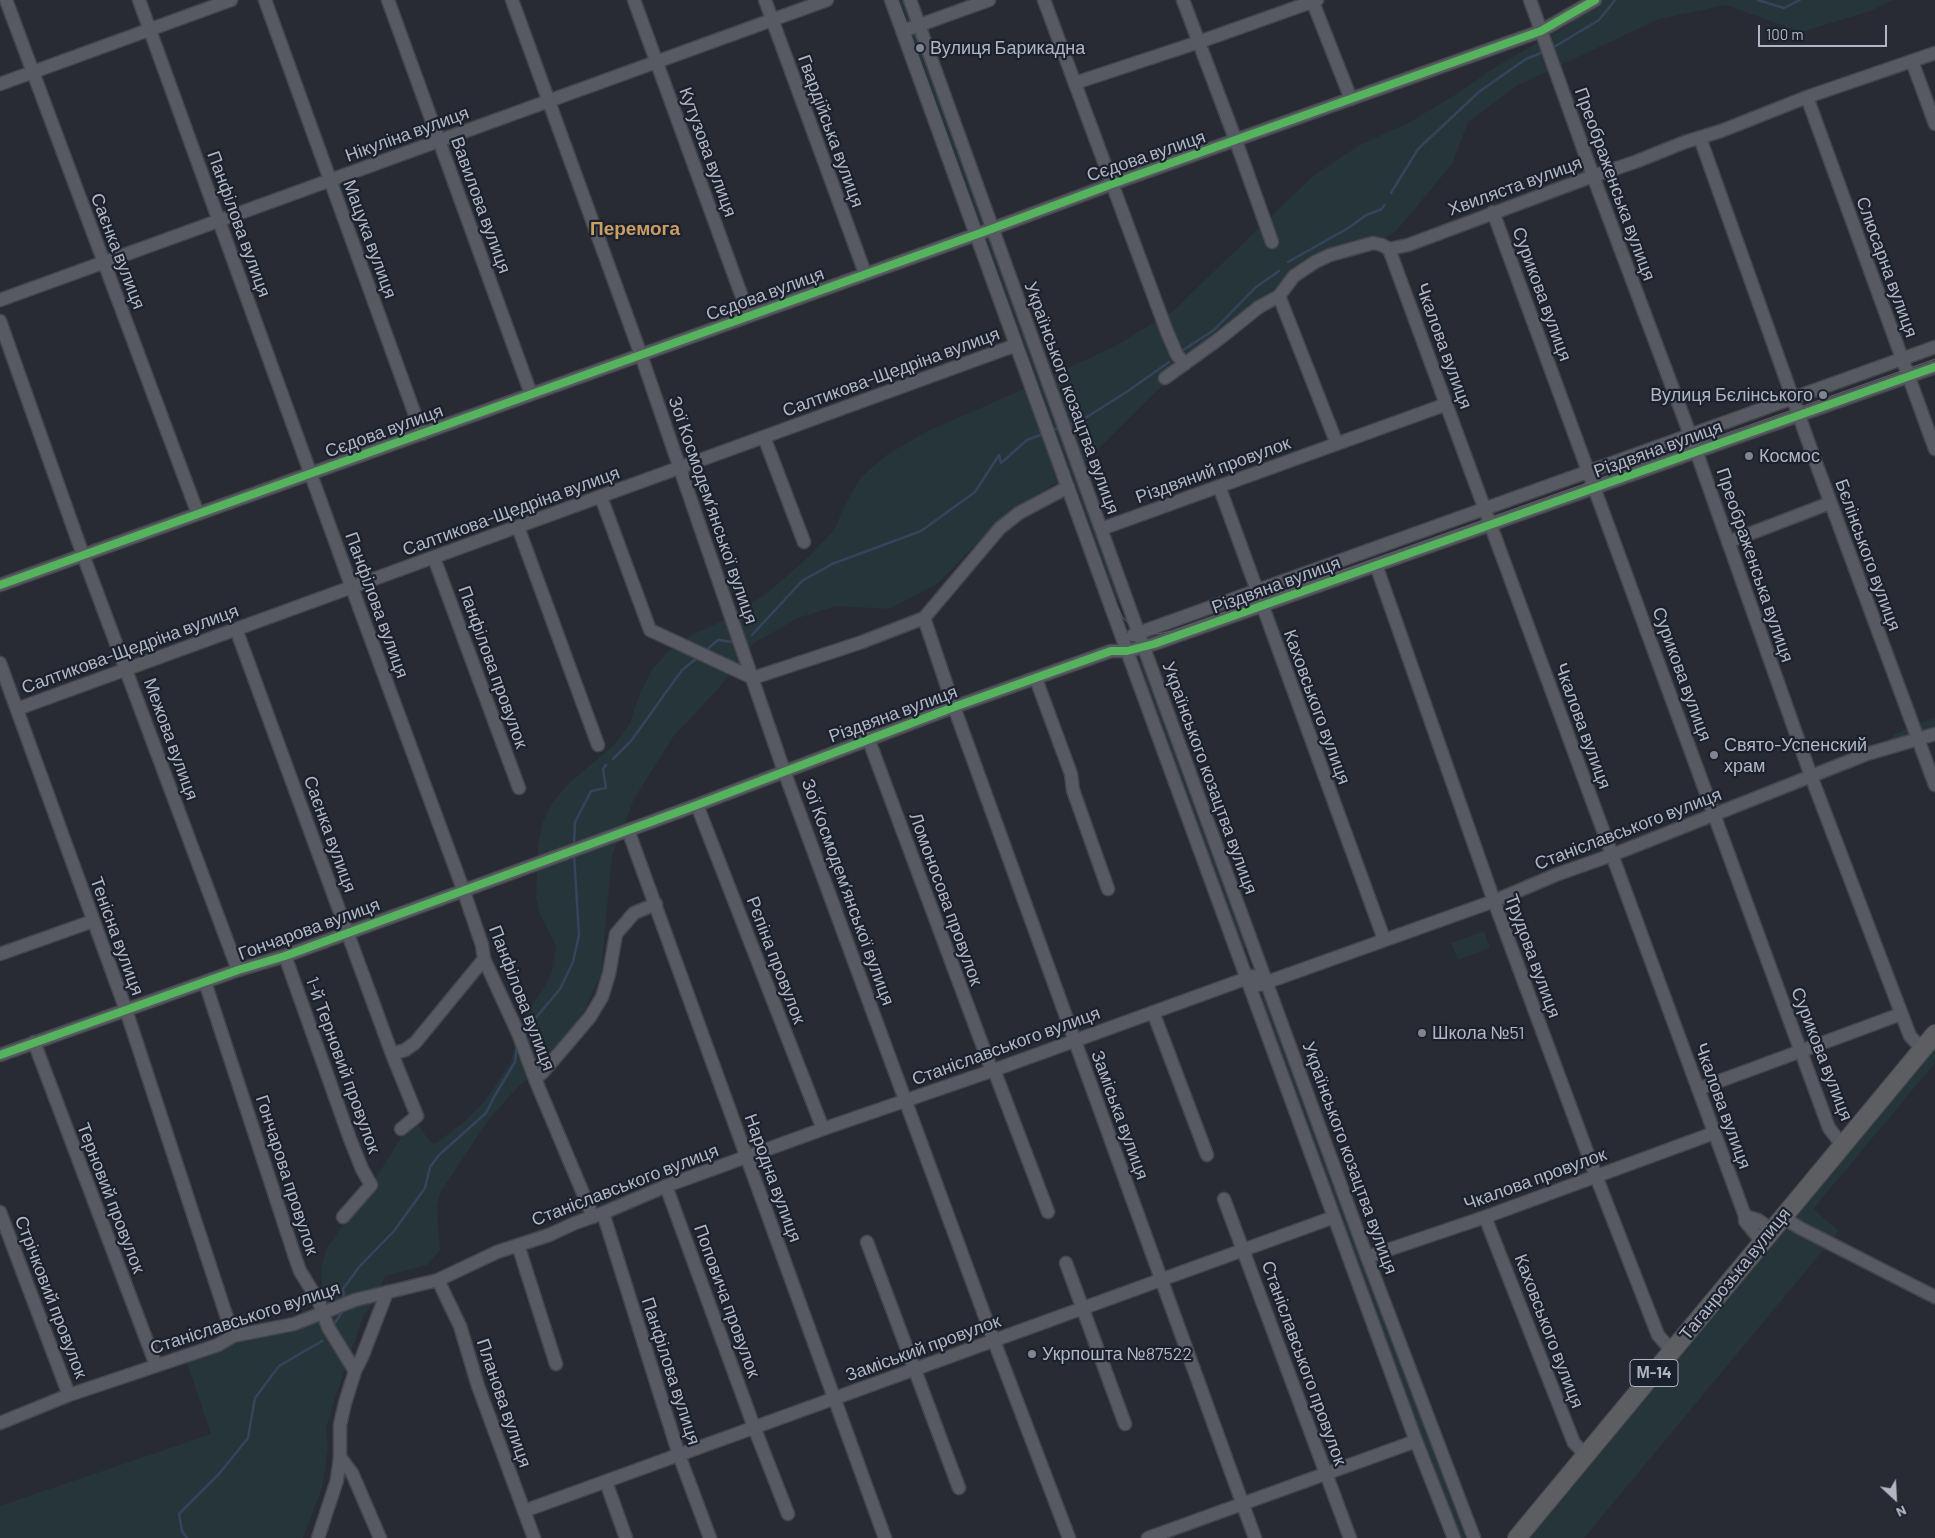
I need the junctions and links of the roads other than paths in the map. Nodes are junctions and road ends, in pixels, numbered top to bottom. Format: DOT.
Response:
graph roads {
  1 [pos="6,0"];
  2 [pos="139,0"];
  3 [pos="231,0"];
  4 [pos="265,0"];
  5 [pos="388,0"];
  6 [pos="512,0"];
  7 [pos="634,0"];
  8 [pos="765,0"];
  9 [pos="827,0"];
  10 [pos="891,0"];
  11 [pos="910,0"];
  12 [pos="989,0"];
  13 [pos="1044,0"];
  14 [pos="1183,0"];
  15 [pos="1314,0"];
  16 [pos="1530,0"];
  17 [pos="1595,0"];
  18 [pos="772,20"];
  19 [pos="920,26"];
  20 [pos="150,30"];
  21 [pos="903,31"];
  22 [pos="1541,31"];
  23 [pos="1199,42"];
  24 [pos="1935,53"];
  25 [pos="1912,60"];
  26 [pos="657,62"];
  27 [pos="33,72"];
  28 [pos="1075,83"];
  29 [pos="0,84"];
  30 [pos="1807,97"];
  31 [pos="1351,100"];
  32 [pos="548,101"];
  33 [pos="1935,124"];
  34 [pos="1700,138"];
  35 [pos="438,141"];
  36 [pos="1236,141"];
  37 [pos="1593,176"];
  38 [pos="330,180"];
  39 [pos="1112,184"];
  40 [pos="1494,212"];
  41 [pos="219,221"];
  42 [pos="993,228"];
  43 [pos="976,234"];
  44 [pos="1272,242"];
  45 [pos="1389,249"];
  46 [pos="104,262"];
  47 [pos="865,273"];
  48 [pos="1279,296"];
  49 [pos="0,300"];
  50 [pos="749,316"];
  51 [pos="0,321"];
  52 [pos="1016,345"];
  53 [pos="1935,347"];
  54 [pos="641,355"];
  55 [pos="1902,359"];
  56 [pos="1185,364"];
  57 [pos="1935,367"];
  58 [pos="1909,376"];
  59 [pos="1165,378"];
  60 [pos="530,394"];
  61 [pos="1792,398"];
  62 [pos="1447,404"];
  63 [pos="1798,415"];
  64 [pos="422,434"];
  65 [pos="1690,435"];
  66 [pos="764,437"];
  67 [pos="1337,444"];
  68 [pos="1935,449"];
  69 [pos="1696,452"];
  70 [pos="681,468"];
  71 [pos="1589,471"];
  72 [pos="310,474"];
  73 [pos="1219,486"];
  74 [pos="1068,487"];
  75 [pos="1595,488"];
  76 [pos="601,497"];
  77 [pos="1830,503"];
  78 [pos="1485,508"];
  79 [pos="198,514"];
  80 [pos="1491,524"];
  81 [pos="518,527"];
  82 [pos="1101,529"];
  83 [pos="804,542"];
  84 [pos="1728,542"];
  85 [pos="84,555"];
  86 [pos="434,558"];
  87 [pos="1376,565"];
  88 [pos="0,585"];
  89 [pos="352,588"];
  90 [pos="1256,590"];
  91 [pos="1262,606"];
  92 [pos="924,618"];
  93 [pos="236,629"];
  94 [pos="1138,632"];
  95 [pos="1125,646"];
  96 [pos="1144,648"];
  97 [pos="0,663"];
  98 [pos="126,669"];
  99 [pos="753,678"];
  100 [pos="1036,678"];
  101 [pos="954,707"];
  102 [pos="17,709"];
  103 [pos="1935,734"];
  104 [pos="868,738"];
  105 [pos="1917,739"];
  106 [pos="598,745"];
  107 [pos="784,771"];
  108 [pos="1811,776"];
  109 [pos="1935,785"];
  110 [pos="519,788"];
  111 [pos="697,805"];
  112 [pos="1714,814"];
  113 [pos="628,830"];
  114 [pos="1612,856"];
  115 [pos="463,889"];
  116 [pos="1108,889"];
  117 [pos="1494,901"];
  118 [pos="656,904"];
  119 [pos="93,921"];
  120 [pos="347,932"];
  121 [pos="1384,939"];
  122 [pos="1,950"];
  123 [pos="285,956"];
  124 [pos="484,959"];
  125 [pos="238,970"];
  126 [pos="1265,977"];
  127 [pos="205,982"];
  128 [pos="1248,983"];
  129 [pos="126,1010"];
  130 [pos="1153,1012"];
  131 [pos="1901,1014"];
  132 [pos="1935,1034"];
  133 [pos="1074,1041"];
  134 [pos="34,1042"];
  135 [pos="1922,1049"];
  136 [pos="1801,1051"];
  137 [pos="392,1054"];
  138 [pos="0,1055"];
  139 [pos="993,1071"];
  140 [pos="535,1079"];
  141 [pos="1698,1089"];
  142 [pos="907,1100"];
  143 [pos="823,1129"];
  144 [pos="401,1130"];
  145 [pos="1714,1133"];
  146 [pos="1842,1145"];
  147 [pos="1207,1155"];
  148 [pos="747,1157"];
  149 [pos="1596,1176"];
  150 [pos="666,1186"];
  151 [pos="1224,1199"];
  152 [pos="0,1212"];
  153 [pos="1048,1212"];
  154 [pos="598,1215"];
  155 [pos="343,1217"];
  156 [pos="1334,1217"];
  157 [pos="1485,1217"];
  158 [pos="1772,1230"];
  159 [pos="866,1242"];
  160 [pos="518,1245"];
  161 [pos="1244,1250"];
  162 [pos="1367,1257"];
  163 [pos="1066,1263"];
  164 [pos="438,1280"];
  165 [pos="1160,1280"];
  166 [pos="387,1292"];
  167 [pos="1935,1297"];
  168 [pos="1082,1308"];
  169 [pos="322,1312"];
  170 [pos="233,1336"];
  171 [pos="994,1341"];
  172 [pos="1672,1351"];
  173 [pos="556,1364"];
  174 [pos="156,1365"];
  175 [pos="914,1370"];
  176 [pos="355,1371"];
  177 [pos="69,1395"];
  178 [pos="835,1398"];
  179 [pos="0,1423"];
  180 [pos="1125,1424"];
  181 [pos="754,1428"];
  182 [pos="1416,1441"];
  183 [pos="679,1455"];
  184 [pos="1586,1455"];
  185 [pos="340,1457"];
  186 [pos="1326,1474"];
  187 [pos="606,1482"];
  188 [pos="959,1488"];
  189 [pos="1242,1504"];
  190 [pos="524,1511"];
  191 [pos="788,1514"];
  192 [pos="1162,1536"];
  193 [pos="318,1538"];
  194 [pos="380,1538"];
  195 [pos="534,1538"];
  196 [pos="626,1538"];
  197 [pos="710,1538"];
  198 [pos="885,1538"];
  199 [pos="1069,1538"];
  200 [pos="1148,1538"];
  201 [pos="1255,1538"];
  202 [pos="1350,1538"];
  203 [pos="1454,1538"];
  204 [pos="1474,1538"];
  205 [pos="1517,1538"];
  1 -- 27 [label="street, Саєнка вулиця"];
  2 -- 20 [label="street, Панфілова вулиця"];
  3 -- 20 [label="street"];
  4 -- 38 [label="street, Мацука вулиця"];
  5 -- 35 [label="street, Вавилова вулиця"];
  6 -- 32 [label="street, Зої Космодем’янської вулиця"];
  7 -- 26 [label="street, Кутузова вулиця"];
  8 -- 18 [label="street, Гвардійська вулиця"];
  9 -- 18 [label="street, Нікуліна вулиця"];
  10 -- 21 [label="street, Українського козацтва вулиця"];
  11 -- 19 [label="street, Українського козацтва вулиця"];
  12 -- 19 [label="street"];
  13 -- 28 [label="street"];
  14 -- 23 [label="street"];
  15 -- 23 [label="street"];
  15 -- 31 [label="street"];
  16 -- 22 [label="street, Преображенська вулиця"];
  17 -- 22 [label="street, Сєдова вулиця"];
  18 -- 26 [label="street, Нікуліна вулиця"];
  18 -- 47 [label="street, Гвардійська вулиця"];
  19 -- 21 [label="street"];
  19 -- 42 [label="street, Українського козацтва вулиця"];
  20 -- 27 [label="street"];
  20 -- 41 [label="street, Панфілова вулиця"];
  21 -- 43 [label="street, Українського козацтва вулиця"];
  22 -- 31 [label="street, Сєдова вулиця"];
  22 -- 37 [label="street, Преображенська вулиця"];
  23 -- 28 [label="street"];
  23 -- 36 [label="street"];
  24 -- 25 [label="street, Хвиляста вулиця"];
  25 -- 30 [label="street, Хвиляста вулиця"];
  25 -- 33 [label="street"];
  26 -- 32 [label="street, Нікуліна вулиця"];
  26 -- 50 [label="street, Кутузова вулиця"];
  27 -- 29 [label="street"];
  27 -- 46 [label="street, Саєнка вулиця"];
  28 -- 39 [label="street"];
  30 -- 34 [label="street, Хвиляста вулиця"];
  30 -- 55 [label="street, Слюсарна вулиця"];
  31 -- 36 [label="street, Сєдова вулиця"];
  32 -- 35 [label="street, Нікуліна вулиця"];
  32 -- 54 [label="street, Зої Космодем’янської вулиця"];
  34 -- 37 [label="street, Хвиляста вулиця"];
  34 -- 61 [label="street, Бєлінського вулиця"];
  35 -- 38 [label="street, Нікуліна вулиця"];
  35 -- 60 [label="street, Вавилова вулиця"];
  36 -- 39 [label="street, Сєдова вулиця"];
  36 -- 44 [label="street"];
  37 -- 40 [label="street, Хвиляста вулиця"];
  37 -- 65 [label="street, Преображенська вулиця"];
  38 -- 41 [label="street, Нікуліна вулиця"];
  38 -- 64 [label="street, Мацука вулиця"];
  39 -- 42 [label="street, Сєдова вулиця"];
  39 -- 56 [label="street"];
  40 -- 45 [label="street, Хвиляста вулиця"];
  40 -- 71 [label="street, Сурикова вулиця"];
  41 -- 46 [label="street, Нікуліна вулиця"];
  41 -- 72 [label="street, Панфілова вулиця"];
  42 -- 43 [label="street, Сєдова вулиця"];
  42 -- 82 [label="street, Українського козацтва вулиця"];
  43 -- 47 [label="street, Сєдова вулиця"];
  43 -- 52 [label="street, Українського козацтва вулиця"];
  45 -- 48 [label="street, Хвиляста вулиця"];
  45 -- 62 [label="street, Чкалова вулиця"];
  46 -- 49 [label="street, Нікуліна вулиця"];
  46 -- 79 [label="street, Саєнка вулиця"];
  47 -- 50 [label="street, Сєдова вулиця"];
  48 -- 56 [label="street, Хвиляста вулиця"];
  48 -- 67 [label="street"];
  50 -- 54 [label="street, Сєдова вулиця"];
  51 -- 85 [label="street, Межова вулиця"];
  52 -- 66 [label="street, Салтикова-Щедріна вулиця"];
  52 -- 74 [label="street, Українського козацтва вулиця"];
  53 -- 55 [label="street, Різдвяна вулиця"];
  54 -- 60 [label="street, Сєдова вулиця"];
  54 -- 70 [label="street, Зої Космодем’янської вулиця"];
  55 -- 58 [label="street, Слюсарна вулиця"];
  55 -- 61 [label="street, Різдвяна вулиця"];
  56 -- 59 [label="street, Хвиляста вулиця"];
  57 -- 58 [label="street, Різдвяна вулиця"];
  58 -- 63 [label="street, Різдвяна вулиця"];
  58 -- 68 [label="street, Слюсарна вулиця"];
  60 -- 64 [label="street, Сєдова вулиця"];
  61 -- 63 [label="street, Бєлінського вулиця"];
  61 -- 65 [label="street, Різдвяна вулиця"];
  62 -- 67 [label="street, Різдвяний провулок"];
  62 -- 78 [label="street, Чкалова вулиця"];
  63 -- 69 [label="street, Різдвяна вулиця"];
  63 -- 77 [label="street, Бєлінського вулиця"];
  64 -- 72 [label="street, Сєдова вулиця"];
  65 -- 69 [label="street, Преображенська вулиця"];
  65 -- 71 [label="street, Різдвяна вулиця"];
  66 -- 70 [label="street, Салтикова-Щедріна вулиця"];
  66 -- 83 [label="street"];
  67 -- 73 [label="street, Різдвяний провулок"];
  69 -- 75 [label="street, Різдвяна вулиця"];
  69 -- 84 [label="street, Преображенська вулиця"];
  70 -- 76 [label="street, Салтикова-Щедріна вулиця"];
  70 -- 99 [label="street, Зої Космодем’янської вулиця"];
  71 -- 75 [label="street, Сурикова вулиця"];
  71 -- 78 [label="street, Різдвяна вулиця"];
  72 -- 79 [label="street, Сєдова вулиця"];
  72 -- 89 [label="street, Панфілова вулиця"];
  73 -- 82 [label="street, Різдвяний провулок"];
  73 -- 90 [label="street, Каховського вулиця"];
  74 -- 92 [label="street"];
  74 -- 95 [label="street, Українського козацтва вулиця"];
  75 -- 80 [label="street, Різдвяна вулиця"];
  75 -- 112 [label="street, Сурикова вулиця"];
  76 -- 81 [label="street, Салтикова-Щедріна вулиця"];
  76 -- 99 [label="street"];
  77 -- 84 [label="street"];
  77 -- 105 [label="street, Бєлінського вулиця"];
  78 -- 80 [label="street, Чкалова вулиця"];
  78 -- 90 [label="street, Різдвяна вулиця"];
  79 -- 85 [label="street, Сєдова вулиця"];
  80 -- 87 [label="street, Різдвяна вулиця"];
  80 -- 114 [label="street, Чкалова вулиця"];
  81 -- 86 [label="street, Салтикова-Щедріна вулиця"];
  81 -- 106 [label="street"];
  82 -- 94 [label="street, Українського козацтва вулиця"];
  84 -- 108 [label="street, Преображенська вулиця"];
  85 -- 88 [label="street, Сєдова вулиця"];
  85 -- 98 [label="street, Межова вулиця"];
  86 -- 89 [label="street, Салтикова-Щедріна вулиця"];
  86 -- 110 [label="street, Панфілова провулок"];
  87 -- 91 [label="street, Різдвяна вулиця"];
  87 -- 117 [label="street, Трудова вулиця"];
  89 -- 93 [label="street, Салтикова-Щедріна вулиця"];
  89 -- 115 [label="street, Панфілова вулиця"];
  90 -- 91 [label="street, Каховського вулиця"];
  90 -- 94 [label="street, Різдвяна вулиця"];
  91 -- 96 [label="street, Різдвяна вулиця"];
  91 -- 121 [label="street, Каховського вулиця"];
  92 -- 99 [label="street"];
  92 -- 101 [label="street, Заміська вулиця"];
  93 -- 98 [label="street, Салтикова-Щедріна вулиця"];
  93 -- 120 [label="street, Саєнка вулиця"];
  94 -- 95 [label="street, Різдвяна вулиця"];
  94 -- 96 [label="street, Українського козацтва вулиця"];
  95 -- 96 [label="street, Різдвяна вулиця"];
  95 -- 100 [label="street, Різдвяна вулиця"];
  95 -- 128 [label="street, Українського козацтва вулиця"];
  96 -- 126 [label="street, Українського козацтва вулиця"];
  97 -- 102 [label="street, Тенісна вулиця"];
  98 -- 102 [label="street, Салтикова-Щедріна вулиця"];
  98 -- 125 [label="street, Межова вулиця"];
  99 -- 107 [label="street, Зої Космодем’янської вулиця"];
  100 -- 101 [label="street, Різдвяна вулиця"];
  100 -- 116 [label="street"];
  101 -- 104 [label="street, Різдвяна вулиця"];
  101 -- 133 [label="street, Заміська вулиця"];
  102 -- 119 [label="street, Тенісна вулиця"];
  103 -- 105 [label="street, Станіславського вулиця"];
  104 -- 107 [label="street, Різдвяна вулиця"];
  104 -- 139 [label="street, Ломоносова провулок"];
  105 -- 108 [label="street, Станіславського вулиця"];
  105 -- 109 [label="street, Бєлінського вулиця"];
  107 -- 111 [label="street, Різдвяна вулиця"];
  107 -- 142 [label="street, Зої Космодем’янської вулиця"];
  108 -- 112 [label="street, Станіславського вулиця"];
  108 -- 131 [label="street, Преображенська вулиця"];
  111 -- 113 [label="street, Різдвяна вулиця"];
  111 -- 143 [label="street, Рєпіна провулок"];
  112 -- 114 [label="street, Станіславського вулиця"];
  112 -- 136 [label="street, Сурикова вулиця"];
  113 -- 115 [label="street, Гончарова вулиця"];
  113 -- 118 [label="street, Народна вулиця"];
  114 -- 117 [label="street, Станіславського вулиця"];
  114 -- 141 [label="street, Чкалова вулиця"];
  115 -- 120 [label="street, Гончарова вулиця"];
  115 -- 124 [label="street, Панфілова вулиця"];
  117 -- 121 [label="street, Станіславського вулиця"];
  117 -- 149 [label="street, Трудова вулиця"];
  118 -- 140 [label="street"];
  118 -- 148 [label="street, Народна вулиця"];
  119 -- 122 [label="street"];
  119 -- 129 [label="street, Тенісна вулиця"];
  120 -- 123 [label="street, Гончарова вулиця"];
  120 -- 137 [label="street, Саєнка вулиця"];
  121 -- 126 [label="street, Станіславського вулиця"];
  123 -- 125 [label="street, Гончарова вулиця"];
  123 -- 155 [label="street, 1-й Терновий провулок"];
  124 -- 137 [label="street"];
  124 -- 140 [label="street, Панфілова вулиця"];
  125 -- 127 [label="street, Гончарова вулиця"];
  126 -- 128 [label="street, Станіславського вулиця"];
  126 -- 162 [label="street, Українського козацтва вулиця"];
  127 -- 129 [label="street, Гончарова вулиця"];
  127 -- 169 [label="street, Гончарова провулок"];
  128 -- 130 [label="street, Станіславського вулиця"];
  128 -- 156 [label="street, Українського козацтва вулиця"];
  129 -- 134 [label="street, Гончарова вулиця"];
  129 -- 170 [label="street, Тенісна вулиця"];
  130 -- 133 [label="street, Станіславського вулиця"];
  130 -- 147 [label="street"];
  131 -- 135 [label="street, Преображенська вулиця"];
  131 -- 136 [label="street"];
  132 -- 135 [label="highway, Таганрозька вулиця / М-14"];
  133 -- 139 [label="street, Станіславського вулиця"];
  133 -- 165 [label="street, Заміська вулиця"];
  134 -- 138 [label="street, Гончарова вулиця"];
  134 -- 174 [label="street, Терновий провулок"];
  135 -- 146 [label="highway, Таганрозька вулиця / М-14"];
  136 -- 141 [label="street"];
  136 -- 146 [label="street, Сурикова вулиця"];
  137 -- 144 [label="street, Саєнка вулиця"];
  139 -- 142 [label="street, Станіславського вулиця"];
  139 -- 153 [label="street, Ломоносова провулок"];
  140 -- 154 [label="street, Панфілова вулиця"];
  141 -- 145 [label="street, Чкалова вулиця"];
  142 -- 143 [label="street, Станіславського вулиця"];
  142 -- 171 [label="street, Зої Космодем’янської вулиця"];
  143 -- 148 [label="street, Станіславського вулиця"];
  145 -- 149 [label="street, Чкалова провулок"];
  145 -- 158 [label="street, Чкалова вулиця"];
  146 -- 158 [label="highway, Таганрозька вулиця / М-14"];
  148 -- 150 [label="street, Станіславського вулиця"];
  148 -- 178 [label="street, Народна вулиця"];
  149 -- 157 [label="street, Чкалова провулок"];
  149 -- 172 [label="street, Трудова вулиця"];
  150 -- 154 [label="street, Станіславського вулиця"];
  150 -- 181 [label="street, Поповича провулок"];
  151 -- 161 [label="street, Станіславського провулок"];
  152 -- 177 [label="street, Стрічковий провулок"];
  154 -- 160 [label="street, Станіславського вулиця"];
  154 -- 183 [label="street, Панфілова вулиця"];
  156 -- 161 [label="street, Заміський провулок"];
  156 -- 182 [label="street, Українського козацтва вулиця"];
  157 -- 162 [label="street, Чкалова провулок"];
  157 -- 184 [label="street, Каховського вулиця"];
  158 -- 167 [label="street, Чкалова вулиця"];
  158 -- 172 [label="highway, Таганрозька вулиця / М-14"];
  159 -- 175 [label="street"];
  160 -- 164 [label="street, Станіславського вулиця"];
  160 -- 173 [label="street"];
  161 -- 165 [label="street, Заміський провулок"];
  161 -- 186 [label="street, Станіславського провулок"];
  162 -- 204 [label="street, Українського козацтва вулиця"];
  163 -- 168 [label="street"];
  164 -- 166 [label="street, Станіславського вулиця"];
  164 -- 190 [label="street, Планова вулиця"];
  165 -- 168 [label="street, Заміський провулок"];
  165 -- 189 [label="street, Заміська вулиця"];
  166 -- 169 [label="street, Станіславського вулиця"];
  166 -- 176 [label="street"];
  168 -- 171 [label="street, Заміський провулок"];
  168 -- 180 [label="street"];
  169 -- 170 [label="street, Станіславського вулиця"];
  169 -- 176 [label="street, Гончарова провулок"];
  170 -- 174 [label="street, Станіславського вулиця"];
  171 -- 175 [label="street, Заміський провулок"];
  171 -- 199 [label="street, Зої Космодем’янської вулиця"];
  172 -- 184 [label="highway, Таганрозька вулиця / М-14"];
  174 -- 177 [label="street, Станіславського вулиця"];
  175 -- 178 [label="street, Заміський провулок"];
  175 -- 188 [label="street"];
  176 -- 185 [label="street"];
  177 -- 179 [label="street, Станіславського вулиця"];
  178 -- 181 [label="street, Заміський провулок"];
  178 -- 198 [label="street, Народна вулиця"];
  181 -- 183 [label="street, Заміський провулок"];
  181 -- 191 [label="street, Поповича провулок"];
  182 -- 186 [label="street"];
  182 -- 203 [label="street, Українського козацтва вулиця"];
  183 -- 187 [label="street, Заміський провулок"];
  183 -- 197 [label="street, Панфілова вулиця"];
  184 -- 205 [label="highway, Таганрозька вулиця / М-14"];
  185 -- 193 [label="street"];
  185 -- 194 [label="street"];
  186 -- 189 [label="street"];
  186 -- 202 [label="street, Станіславського провулок"];
  187 -- 190 [label="street, Заміський провулок"];
  187 -- 196 [label="street"];
  189 -- 192 [label="street"];
  189 -- 201 [label="street, Заміська вулиця"];
  190 -- 195 [label="street, Планова вулиця"];
  192 -- 200 [label="street"];
}
